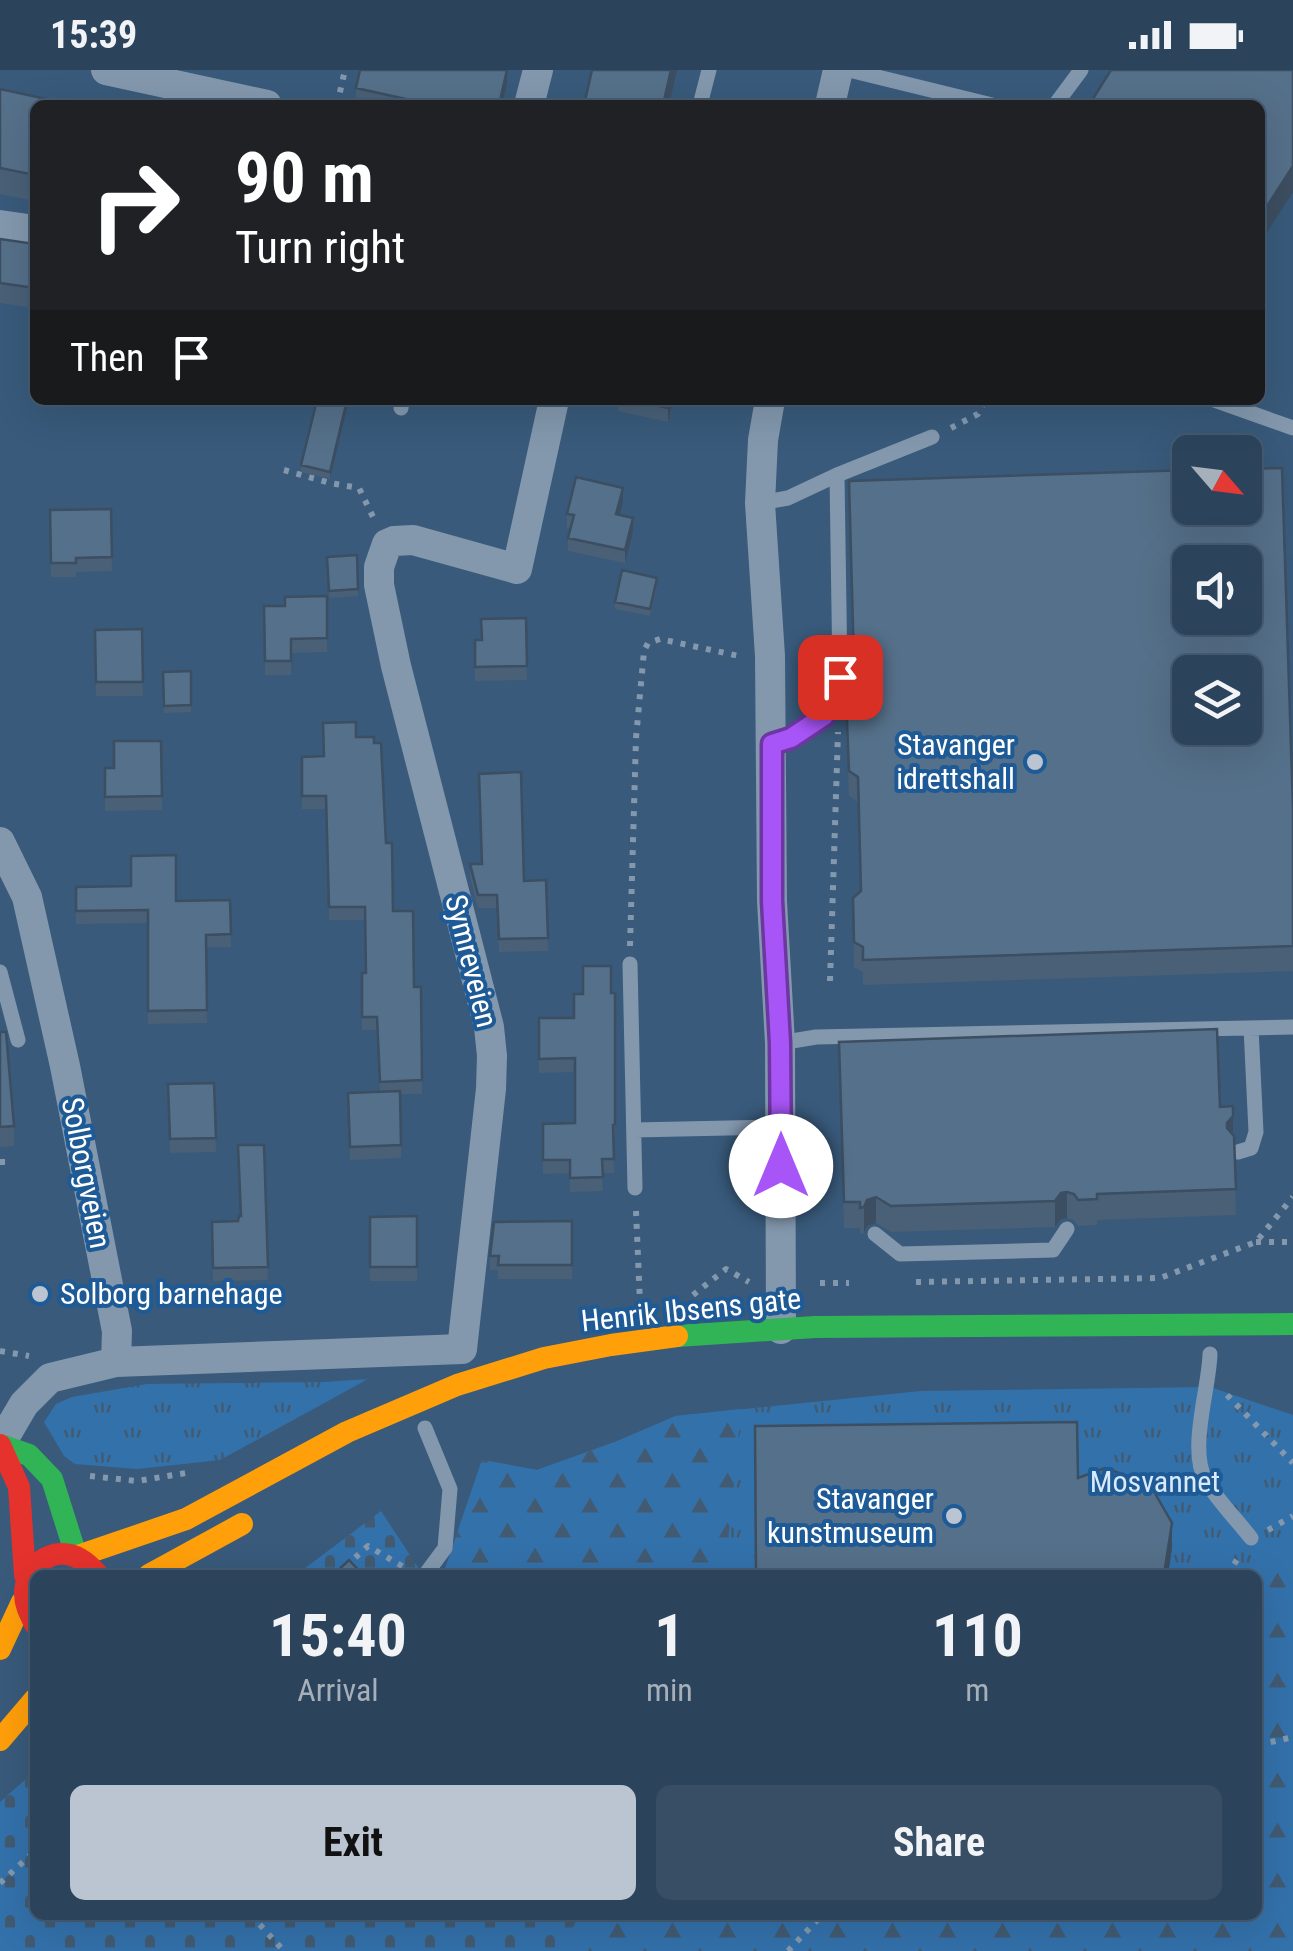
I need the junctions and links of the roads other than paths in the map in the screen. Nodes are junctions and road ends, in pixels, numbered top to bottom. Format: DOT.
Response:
graph roads {
  1 [pos="106,70"];
  2 [pos="538,70"];
  3 [pos="709,70"];
  4 [pos="838,70"];
  5 [pos="849,70"];
  6 [pos="1080,70"];
  7 [pos="244,100"];
  8 [pos="530,100"];
  9 [pos="701,100"];
  10 [pos="831,100"];
  11 [pos="972,100"];
  12 [pos="1059,100"];
  13 [pos="0,224"];
  14 [pos="30,229"];
  15 [pos="553,405"];
  16 [pos="769,405"];
  17 [pos="1228,405"];
  18 [pos="1293,428"];
  19 [pos="932,437"];
  20 [pos="837,475"];
  21 [pos="760,503"];
  22 [pos="772,744"];
  23 [pos="0,842"];
  24 [pos="630,964"];
  25 [pos="0,972"];
  26 [pos="1293,1027"];
  27 [pos="1250,1028"];
  28 [pos="18,1040"];
  29 [pos="780,1043"];
  30 [pos="780,1127"];
  31 [pos="634,1130"];
  32 [pos="1238,1152"];
  33 [pos="635,1188"];
  34 [pos="1067,1229"];
  35 [pos="876,1234"];
  36 [pos="1293,1324"];
  37 [pos="780,1330"];
  38 [pos="1209,1360"];
  39 [pos="116,1362"];
  40 [pos="424,1429"];
  41 [pos="0,1445"];
  42 [pos="260,1514"];
  43 [pos="1251,1538"];
  44 [pos="77,1556"];
  45 [pos="95,1570"];
  46 [pos="158,1570"];
  47 [pos="430,1570"];
  48 [pos="25,1575"];
  49 [pos="22,1602"];
  50 [pos="30,1618"];
  51 [pos="0,1649"];
  52 [pos="30,1704"];
  53 [pos="0,1740"];
  1 -- 7 [label="street"];
  2 -- 8 [label="street"];
  3 -- 9 [label="lane"];
  4 -- 10 [label="street"];
  5 -- 11 [label="lane"];
  6 -- 12 [label="lane"];
  13 -- 14 [label="street"];
  15 -- 39 [label="street, Symreveien"];
  16 -- 21 [label="street"];
  17 -- 18 [label="lane"];
  19 -- 20 [label="lane"];
  20 -- 21 [label="lane"];
  20 -- 22 [label="lane"];
  21 -- 22 [label="street"];
  22 -- 29 [label="street"];
  23 -- 39 [label="street, Solborgveien"];
  24 -- 31 [label="lane"];
  25 -- 28 [label="lane"];
  26 -- 27 [label="lane"];
  27 -- 29 [label="lane"];
  27 -- 32 [label="lane"];
  29 -- 30 [label="street"];
  30 -- 31 [label="lane"];
  30 -- 37 [label="street"];
  31 -- 33 [label="lane"];
  34 -- 35 [label="lane"];
  36 -- 37 [label="main road, Henrik Ibsens gate"];
  37 -- 44 [label="main road, Henrik Ibsens gate"];
  38 -- 43 [label="lane"];
  39 -- 41 [label="street"];
  40 -- 47 [label="lane"];
  41 -- 44 [label="main road"];
  41 -- 48 [label="main road"];
  42 -- 46 [label="main road"];
  44 -- 45 [label="main road"];
  44 -- 48 [label="main road, Henrik Ibsens gate"];
  48 -- 49 [label="main road"];
  49 -- 50 [label="main road"];
  49 -- 51 [label="main road"];
  52 -- 53 [label="main road"];
}
